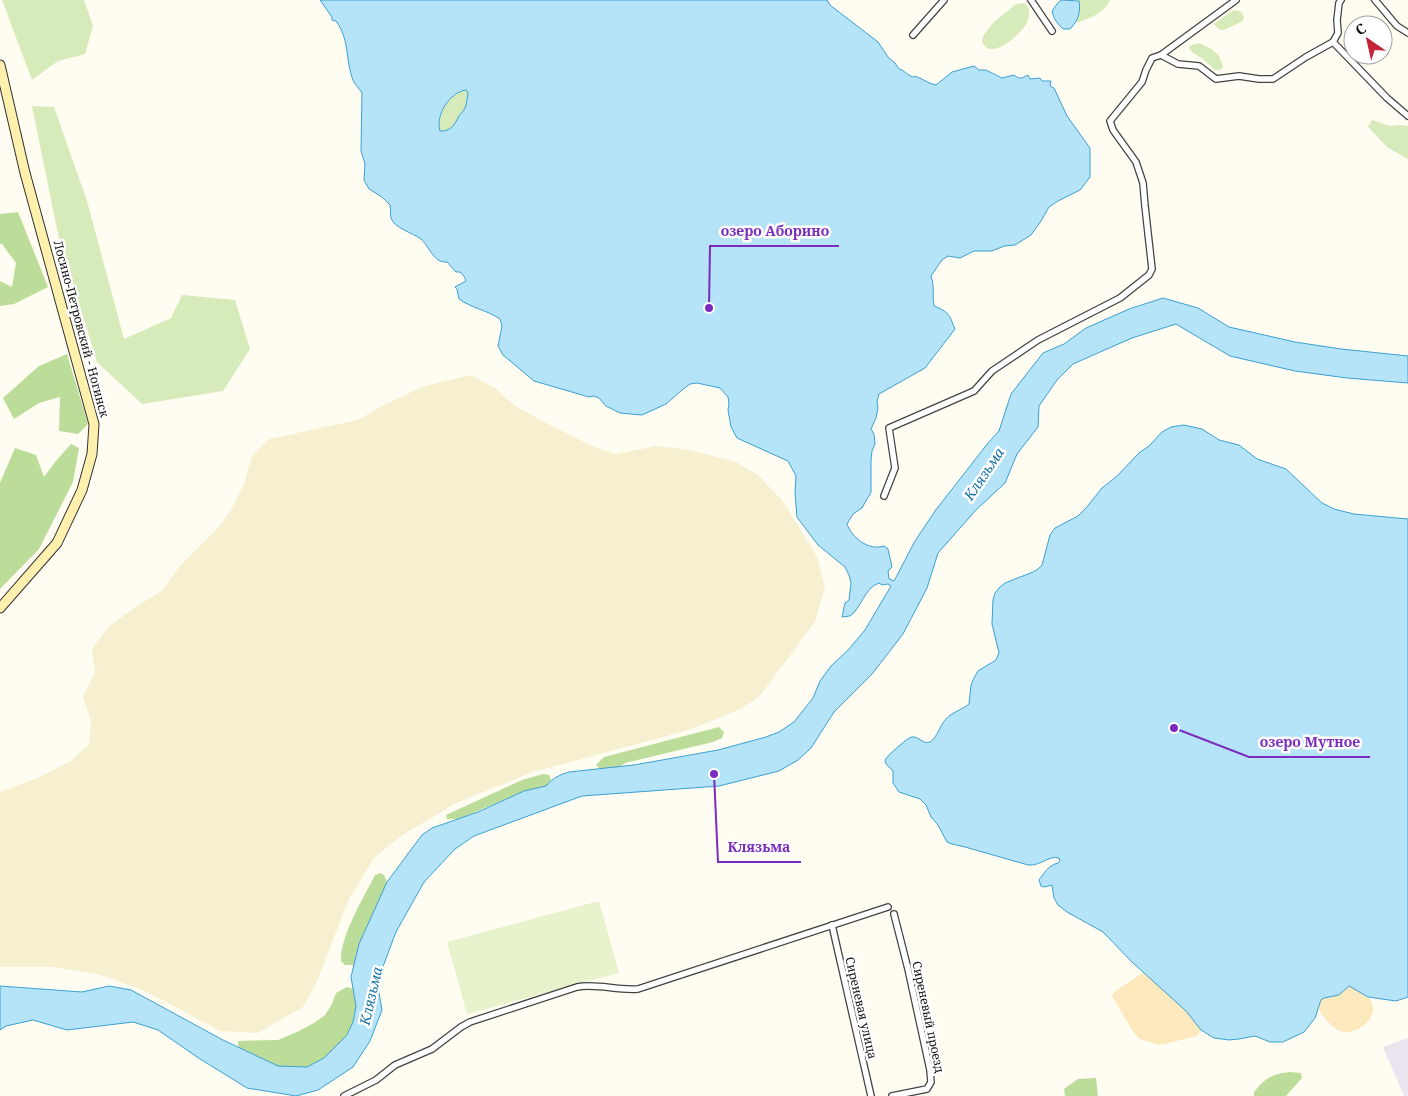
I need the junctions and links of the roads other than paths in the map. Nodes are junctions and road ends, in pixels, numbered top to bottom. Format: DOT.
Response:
graph roads {
  1 [pos="944,0"];
  2 [pos="1031,0"];
  3 [pos="1236,0"];
  4 [pos="1341,0"];
  5 [pos="1376,0"];
  6 [pos="1052,31"];
  7 [pos="1408,34"];
  8 [pos="913,35"];
  9 [pos="1333,42"];
  10 [pos="1161,56"];
  11 [pos="0,64"];
  12 [pos="1408,116"];
  13 [pos="884,496"];
  14 [pos="0,608"];
  15 [pos="888,907"];
  16 [pos="894,914"];
  17 [pos="832,925"];
  18 [pos="344,1096"];
  19 [pos="871,1096"];
  20 [pos="892,1096"];
  1 -- 8 [label="street"];
  2 -- 6 [label="street"];
  3 -- 10 [label="street"];
  4 -- 9 [label="street"];
  5 -- 7 [label="street"];
  9 -- 10 [label="street"];
  9 -- 12 [label="street"];
  10 -- 13 [label="street"];
  11 -- 14 [label="main road, Лосино-Петровский - Ногинск"];
  15 -- 17 [label="street"];
  16 -- 20 [label="street, Сиреневый проезд"];
  17 -- 18 [label="street"];
  17 -- 19 [label="street, Сиреневая улица"];
}
